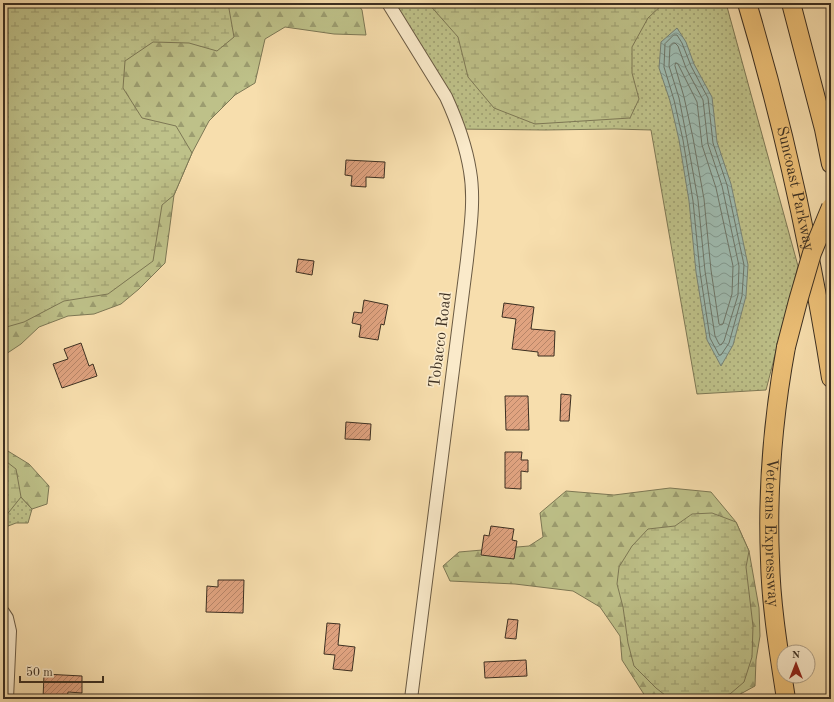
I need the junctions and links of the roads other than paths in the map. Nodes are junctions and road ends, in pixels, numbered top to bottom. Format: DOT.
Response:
graph roads {
  1 [pos="388,3"];
  2 [pos="747,3"];
  3 [pos="791,3"];
  4 [pos="831,164"];
  5 [pos="831,207"];
  6 [pos="831,378"];
  7 [pos="3,612"];
  8 [pos="7,699"];
  9 [pos="411,699"];
  10 [pos="786,699"];
  1 -- 9 [label="street, Tobacco Road"];
  2 -- 6 [label="highway, Suncoast Parkway"];
  3 -- 4 [label="highway"];
  5 -- 10 [label="highway, Veterans Expressway, bridge"];
  7 -- 8 [label="street"];
}
